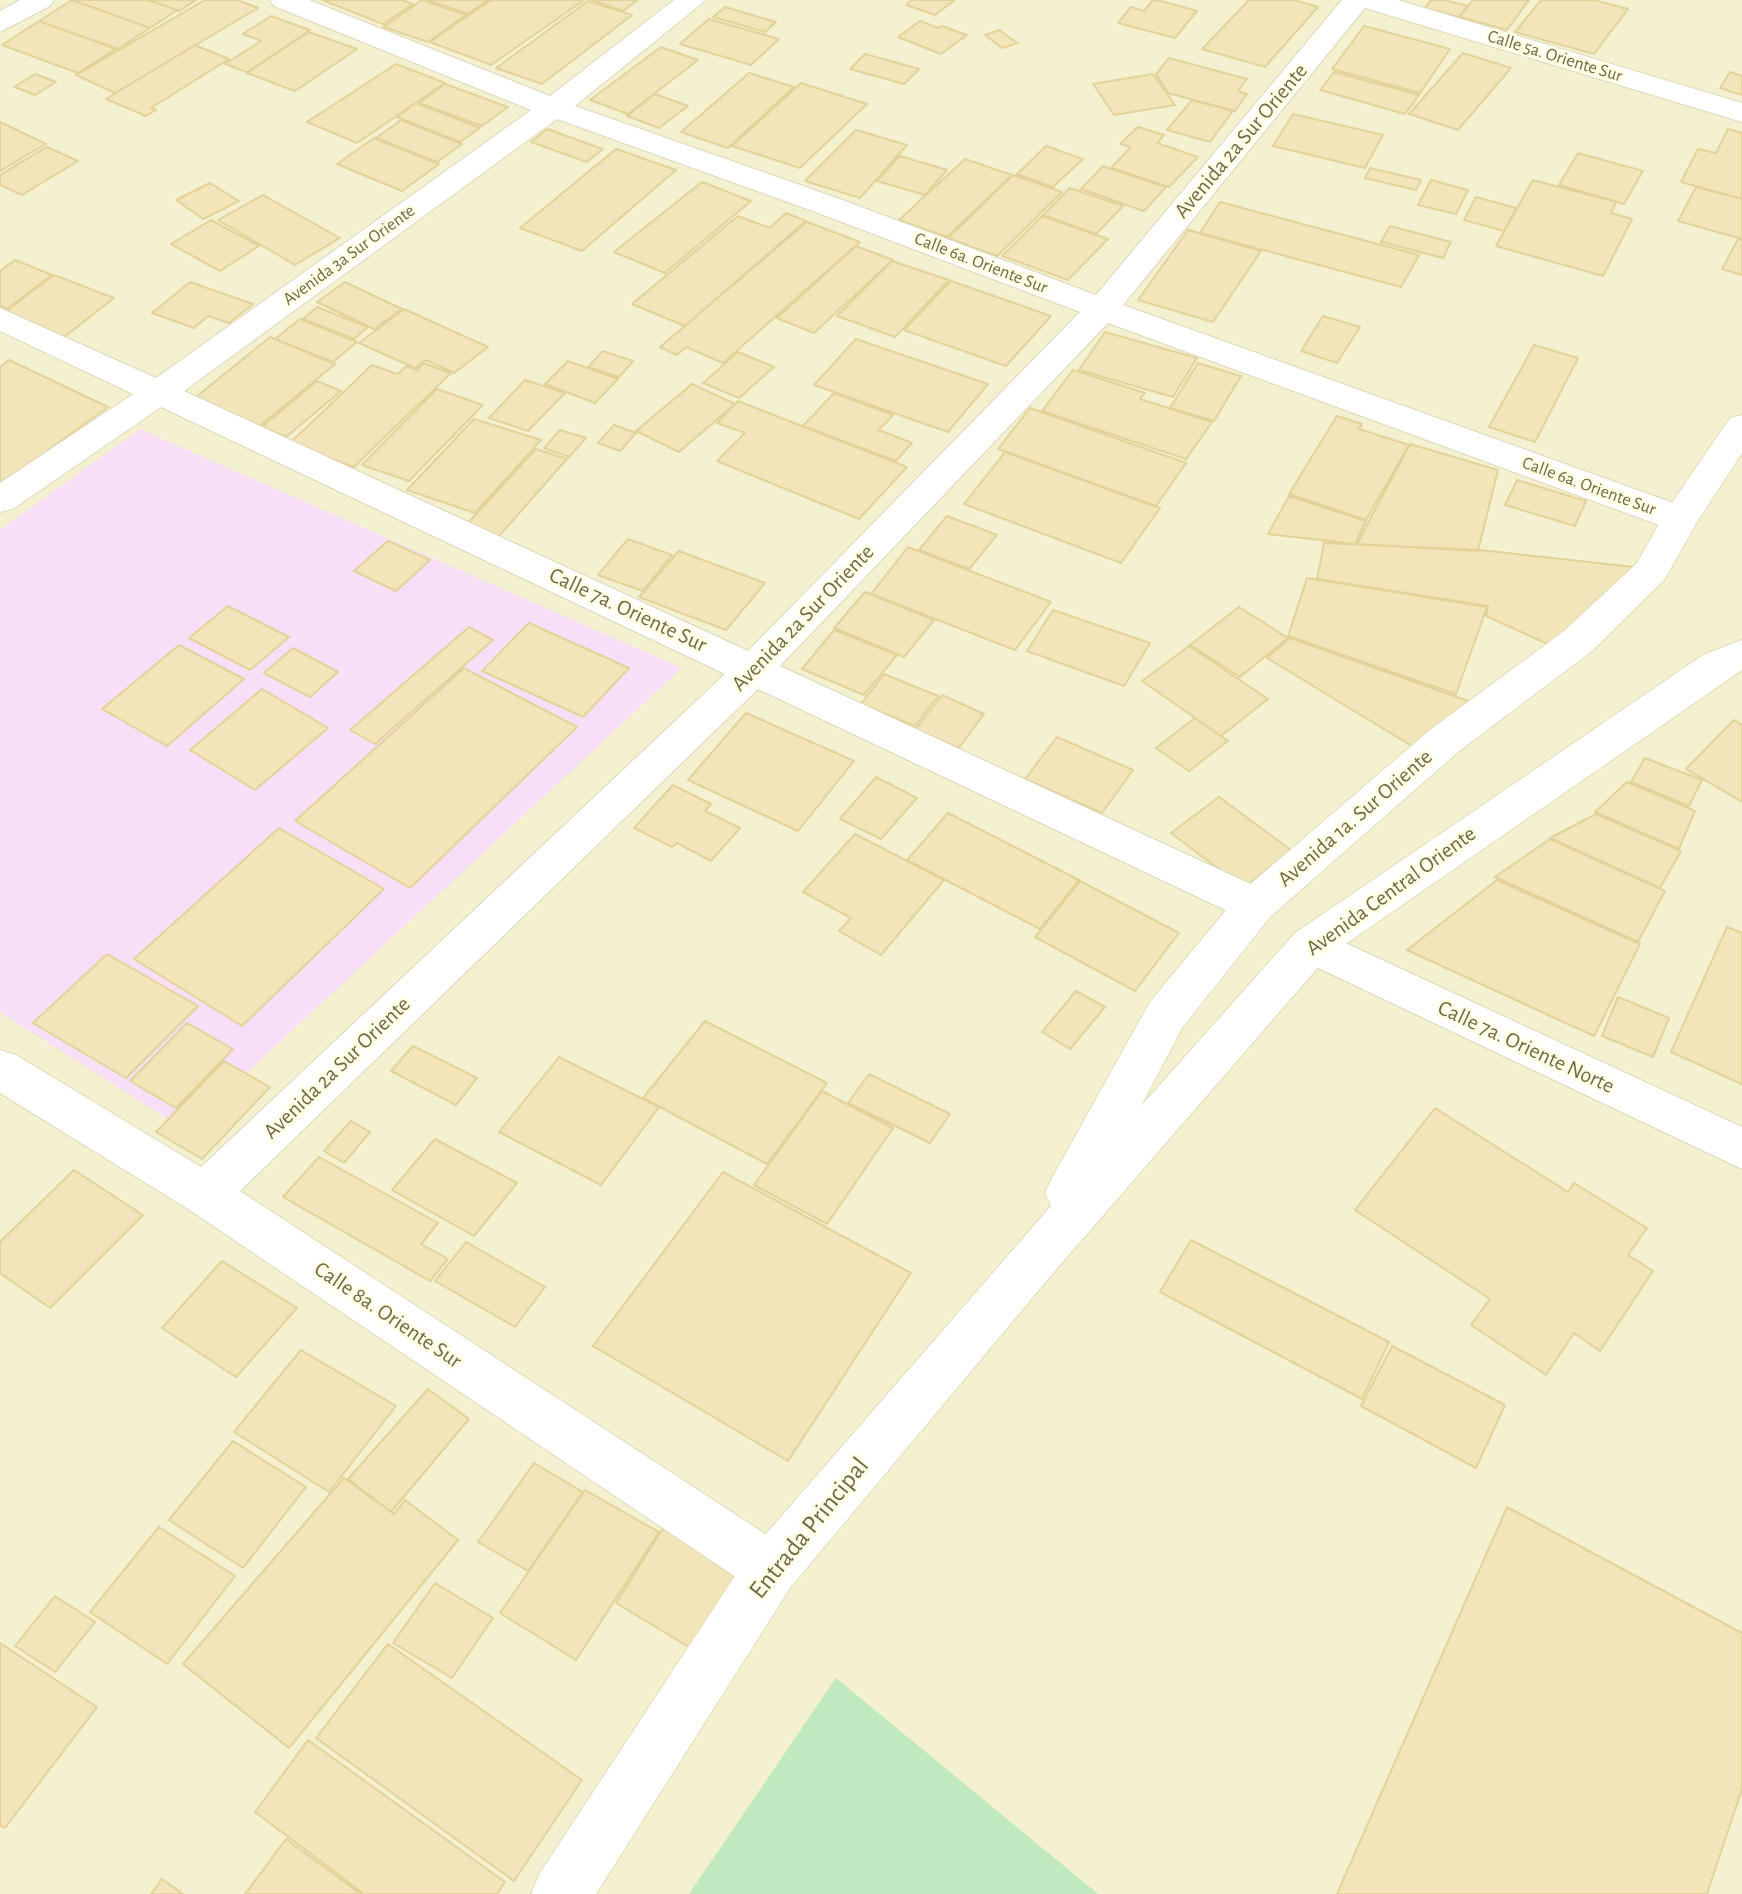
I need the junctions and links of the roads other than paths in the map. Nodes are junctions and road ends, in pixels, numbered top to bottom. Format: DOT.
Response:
graph roads {
  1 [pos="40,0"];
  2 [pos="284,0"];
  3 [pos="692,0"];
  4 [pos="1357,0"];
  5 [pos="1368,0"];
  6 [pos="0,23"];
  7 [pos="553,108"];
  8 [pos="1742,113"];
  9 [pos="1102,309"];
  10 [pos="0,318"];
  11 [pos="161,391"];
  12 [pos="1742,426"];
  13 [pos="0,500"];
  14 [pos="1680,519"];
  15 [pos="1742,654"];
  16 [pos="754,669"];
  17 [pos="1255,905"];
  18 [pos="1311,945"];
  19 [pos="0,1069"];
  20 [pos="1742,1149"];
  21 [pos="205,1194"];
  22 [pos="1031,1263"];
  23 [pos="771,1569"];
  24 [pos="561,1894"];
  1 -- 6 [label="street"];
  2 -- 7 [label="street, Calle 6a. Oriente Sur"];
  3 -- 7 [label="street, Avenida 3a Sur Oriente"];
  4 -- 9 [label="street, Avenida 2a Sur Oriente"];
  5 -- 8 [label="street, Calle 5a. Oriente Sur"];
  7 -- 9 [label="street, Calle 6a. Oriente Sur"];
  7 -- 11 [label="street, Avenida 3a Sur Oriente"];
  9 -- 14 [label="street, Calle 6a. Oriente Sur"];
  9 -- 16 [label="street, Avenida 2a Sur Oriente"];
  10 -- 11 [label="street, Calle 7a. Oriente Sur"];
  11 -- 13 [label="street, Avenida 3a Sur Oriente"];
  11 -- 16 [label="street, Calle 7a. Oriente Sur"];
  12 -- 14 [label="street, Avenida 1a. Sur Oriente"];
  14 -- 17 [label="street, Avenida 1a. Sur Oriente"];
  15 -- 18 [label="street, Avenida Central Oriente"];
  16 -- 17 [label="street, Calle 7a. Oriente Sur"];
  16 -- 21 [label="street, Avenida 2a Sur Oriente"];
  17 -- 22 [label="street, Avenida 1a. Sur Oriente"];
  18 -- 20 [label="street, Calle 7a. Oriente Norte"];
  18 -- 22 [label="street, Avenida Central Oriente"];
  19 -- 21 [label="street, Calle 8a. Oriente Sur"];
  21 -- 23 [label="street, Calle 8a. Oriente Sur"];
  22 -- 23 [label="street, Entrada Principal"];
  23 -- 24 [label="street, Entrada Principal"];
}
